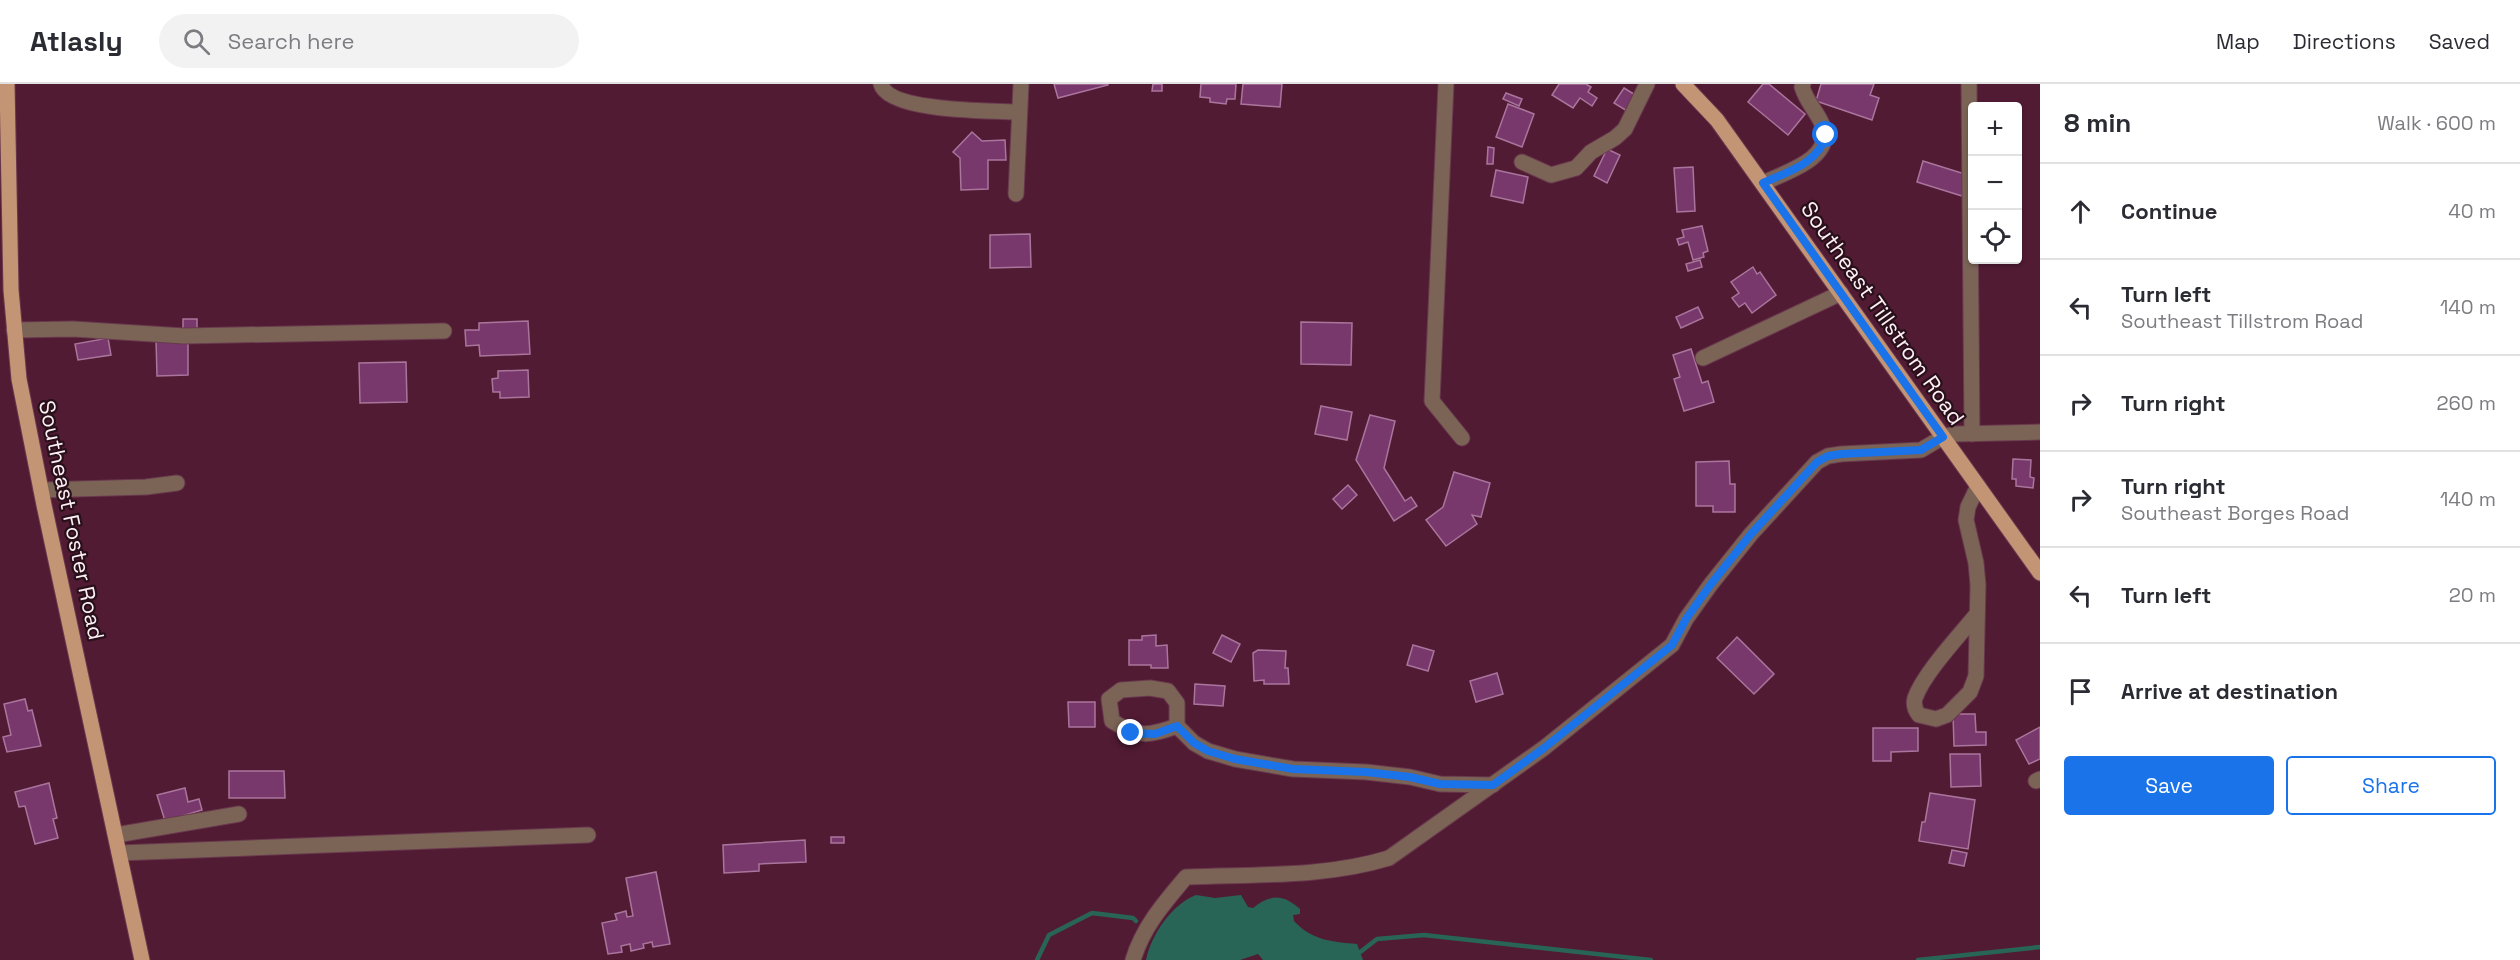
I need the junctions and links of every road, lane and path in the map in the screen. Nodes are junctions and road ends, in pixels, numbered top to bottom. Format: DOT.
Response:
graph roads {
  1 [pos="7,84"];
  2 [pos="881,84"];
  3 [pos="1021,84"];
  4 [pos="1446,84"];
  5 [pos="1647,84"];
  6 [pos="1683,84"];
  7 [pos="1803,84"];
  8 [pos="1969,84"];
  9 [pos="1019,112"];
  10 [pos="1522,162"];
  11 [pos="1763,183"];
  12 [pos="1016,194"];
  13 [pos="5,228"];
  14 [pos="1841,293"];
  15 [pos="6,306"];
  16 [pos="14,330"];
  17 [pos="444,331"];
  18 [pos="1702,358"];
  19 [pos="2040,432"];
  20 [pos="1972,434"];
  21 [pos="1943,437"];
  22 [pos="1462,438"];
  23 [pos="177,483"];
  24 [pos="1978,486"];
  25 [pos="41,490"];
  26 [pos="2040,573"];
  27 [pos="1976,615"];
  28 [pos="1177,726"];
  29 [pos="1493,785"];
  30 [pos="239,814"];
  31 [pos="116,835"];
  32 [pos="588,835"];
  33 [pos="120,854"];
  34 [pos="142,960"];
  35 [pos="1133,960"];
  1 -- 13 [label="main road, Southeast Foster Road"];
  2 -- 9 [label="street"];
  3 -- 9 [label="street"];
  4 -- 22 [label="street"];
  5 -- 10 [label="street"];
  6 -- 11 [label="main road, Southeast Tillstrom Road"];
  7 -- 11 [label="street"];
  8 -- 20 [label="street"];
  9 -- 12 [label="street"];
  11 -- 14 [label="main road, Southeast Tillstrom Road"];
  13 -- 15 [label="main road, Southeast Foster Road"];
  14 -- 18 [label="street"];
  14 -- 21 [label="main road, Southeast Tillstrom Road"];
  15 -- 16 [label="main road, Southeast Foster Road"];
  16 -- 17 [label="street"];
  16 -- 25 [label="main road, Southeast Foster Road"];
  19 -- 20 [label="street"];
  20 -- 21 [label="street"];
  21 -- 24 [label="main road, Southeast Tillstrom Road"];
  21 -- 29 [label="street"];
  23 -- 25 [label="street"];
  24 -- 26 [label="main road, Southeast Tillstrom Road"];
  24 -- 27 [label="street"];
  25 -- 31 [label="main road, Southeast Foster Road"];
  27 -- 27 [label="street"];
  28 -- 28 [label="street"];
  28 -- 29 [label="street"];
  29 -- 35 [label="street"];
  30 -- 31 [label="street"];
  31 -- 33 [label="main road, Southeast Foster Road"];
  32 -- 33 [label="street"];
  33 -- 34 [label="main road, Southeast Foster Road"];
}
